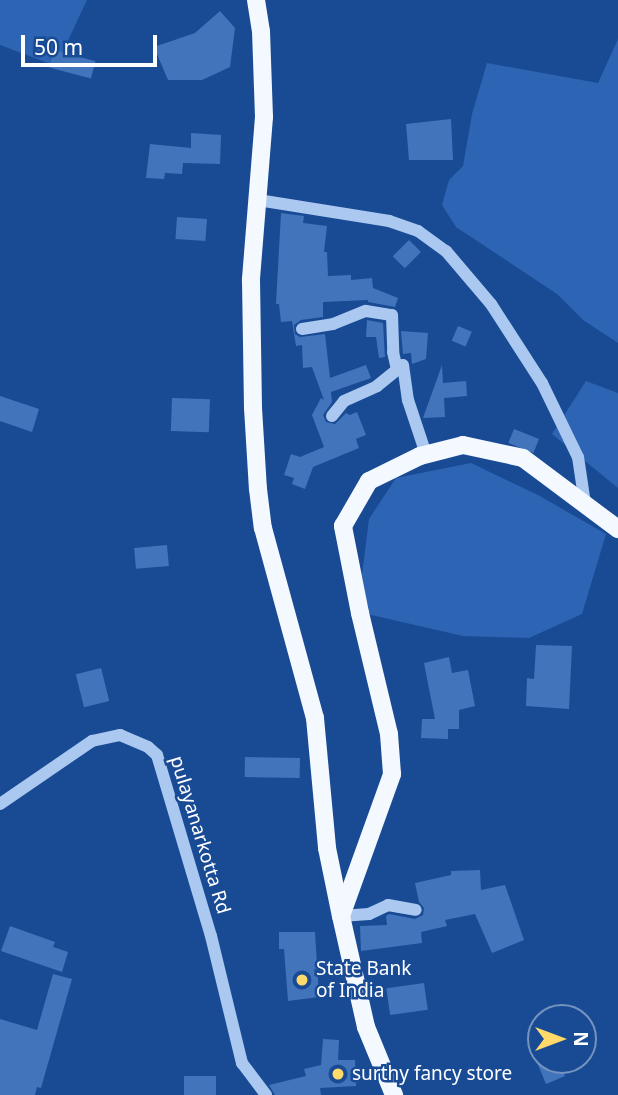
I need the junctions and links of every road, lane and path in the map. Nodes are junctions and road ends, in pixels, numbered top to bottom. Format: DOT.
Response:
graph roads {
  1 [pos="256,0"];
  2 [pos="258,200"];
  3 [pos="302,329"];
  4 [pos="397,369"];
  5 [pos="332,416"];
  6 [pos="426,454"];
  7 [pos="585,504"];
  8 [pos="618,529"];
  9 [pos="0,804"];
  10 [pos="416,910"];
  11 [pos="341,916"];
  12 [pos="266,1095"];
  13 [pos="394,1095"];
  1 -- 2 [label="main road"];
  2 -- 7 [label="street"];
  2 -- 11 [label="main road"];
  3 -- 4 [label="street"];
  4 -- 5 [label="street"];
  4 -- 6 [label="street"];
  6 -- 7 [label="main road"];
  6 -- 11 [label="main road"];
  7 -- 8 [label="main road"];
  9 -- 12 [label="street, pulayanarkotta Rd"];
  10 -- 11 [label="street"];
  11 -- 13 [label="main road"];
}
